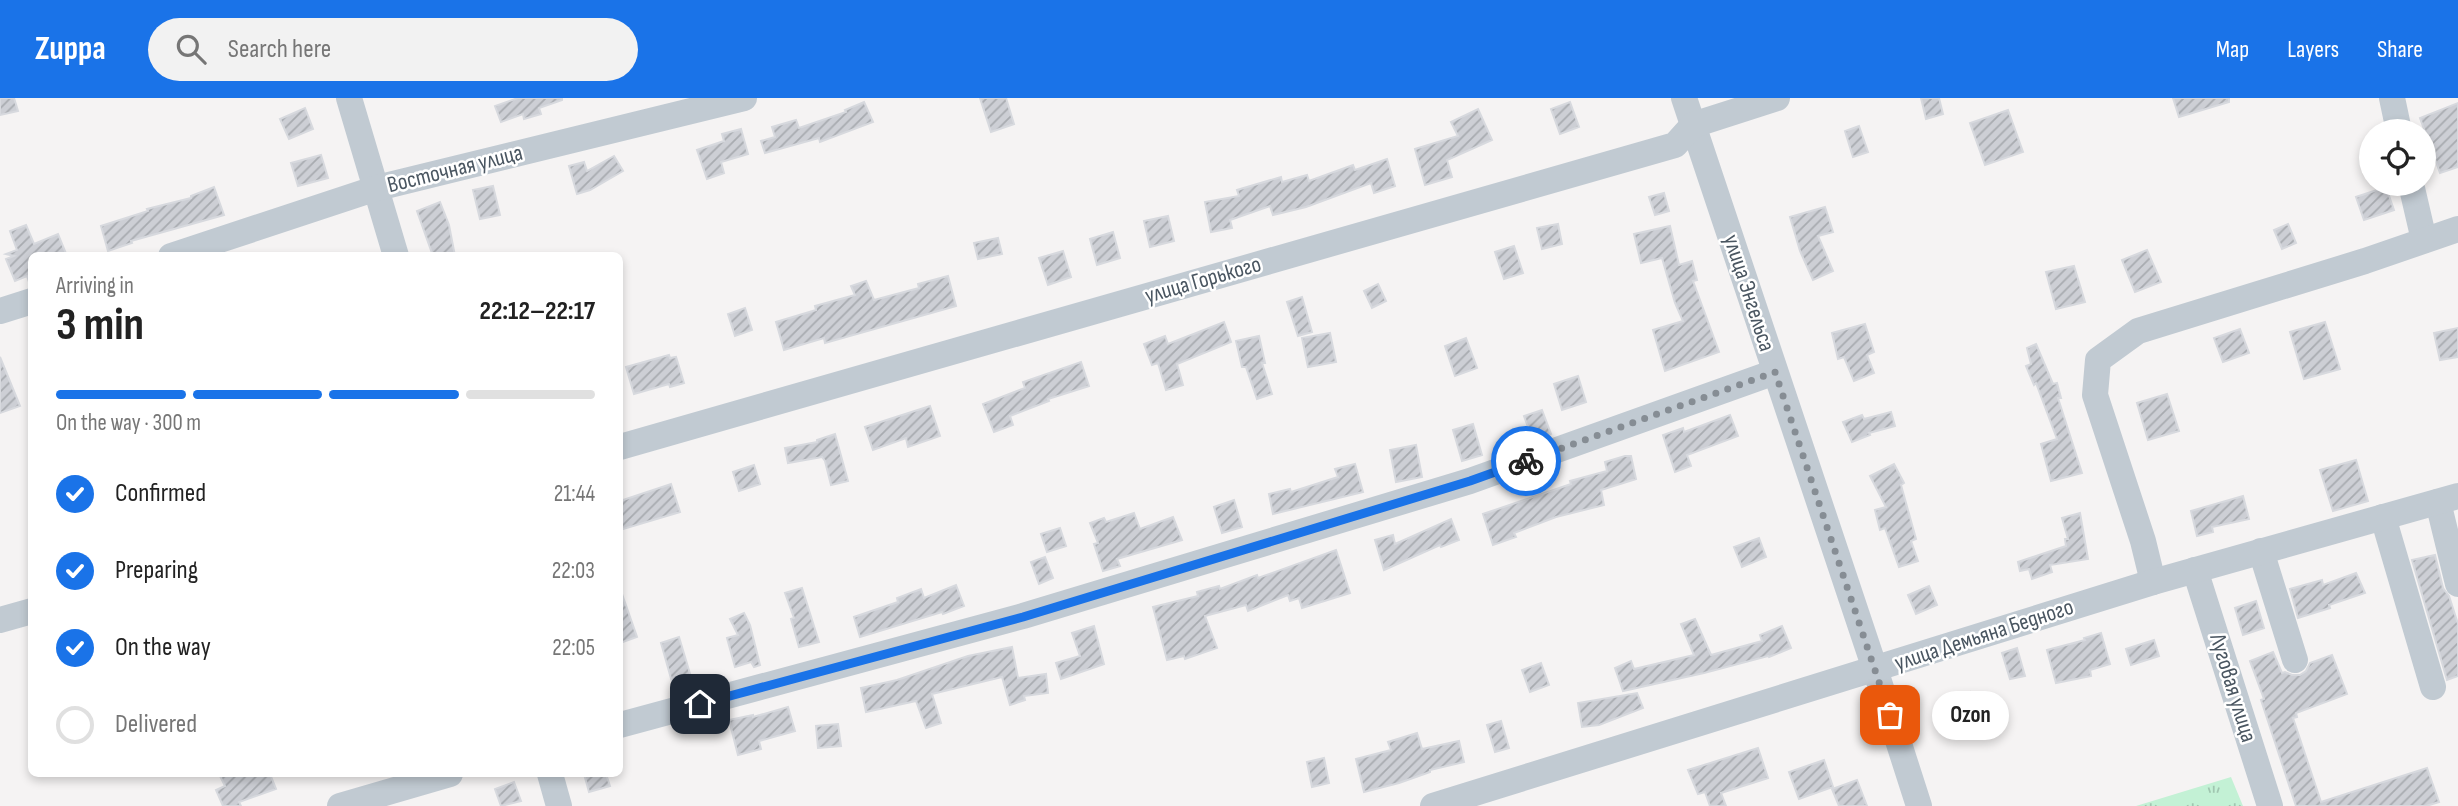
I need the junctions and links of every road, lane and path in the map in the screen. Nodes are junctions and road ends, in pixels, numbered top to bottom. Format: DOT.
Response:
graph roads {
  1 [pos="349,98"];
  2 [pos="744,98"];
  3 [pos="1684,98"];
  4 [pos="1777,98"];
  5 [pos="2392,98"];
  6 [pos="2396,119"];
  7 [pos="1693,125"];
  8 [pos="377,188"];
  9 [pos="2414,196"];
  10 [pos="2458,229"];
  11 [pos="2424,240"];
  12 [pos="183,252"];
  13 [pos="395,252"];
  14 [pos="28,302"];
  15 [pos="0,311"];
  16 [pos="1775,372"];
  17 [pos="623,446"];
  18 [pos="2448,499"];
  19 [pos="2384,517"];
  20 [pos="2261,551"];
  21 [pos="2195,570"];
  22 [pos="2153,582"];
  23 [pos="2458,584"];
  24 [pos="28,612"];
  25 [pos="0,620"];
  26 [pos="2295,660"];
  27 [pos="1875,669"];
  28 [pos="2433,687"];
  29 [pos="623,724"];
  30 [pos="440,777"];
  31 [pos="551,777"];
  32 [pos="340,806"];
  33 [pos="559,806"];
  34 [pos="1433,806"];
  35 [pos="1919,806"];
  36 [pos="2270,806"];
  1 -- 8 [label="street"];
  2 -- 8 [label="street, Восточная улица"];
  3 -- 7 [label="street, улица Энгельса"];
  4 -- 7 [label="street, улица Горького"];
  5 -- 6 [label="street"];
  7 -- 16 [label="street, улица Энгельса"];
  7 -- 17 [label="street, улица Горького"];
  8 -- 12 [label="street, Восточная улица"];
  8 -- 13 [label="street"];
  9 -- 11 [label="street"];
  10 -- 11 [label="street"];
  11 -- 22 [label="street"];
  14 -- 15 [label="street"];
  16 -- 27 [label="street, улица Энгельса"];
  16 -- 29 [label="street"];
  18 -- 19 [label="street, улица Демьяна Бедного"];
  18 -- 23 [label="street"];
  19 -- 20 [label="street, улица Демьяна Бедного"];
  19 -- 28 [label="street"];
  20 -- 21 [label="street, улица Демьяна Бедного"];
  20 -- 26 [label="street"];
  21 -- 22 [label="street, улица Демьяна Бедного"];
  21 -- 36 [label="street, Луговая улица"];
  22 -- 27 [label="street, улица Демьяна Бедного"];
  24 -- 25 [label="street"];
  27 -- 34 [label="street, улица Демьяна Бедного"];
  27 -- 35 [label="street, улица Энгельса"];
  30 -- 32 [label="street"];
  31 -- 33 [label="street"];
}
